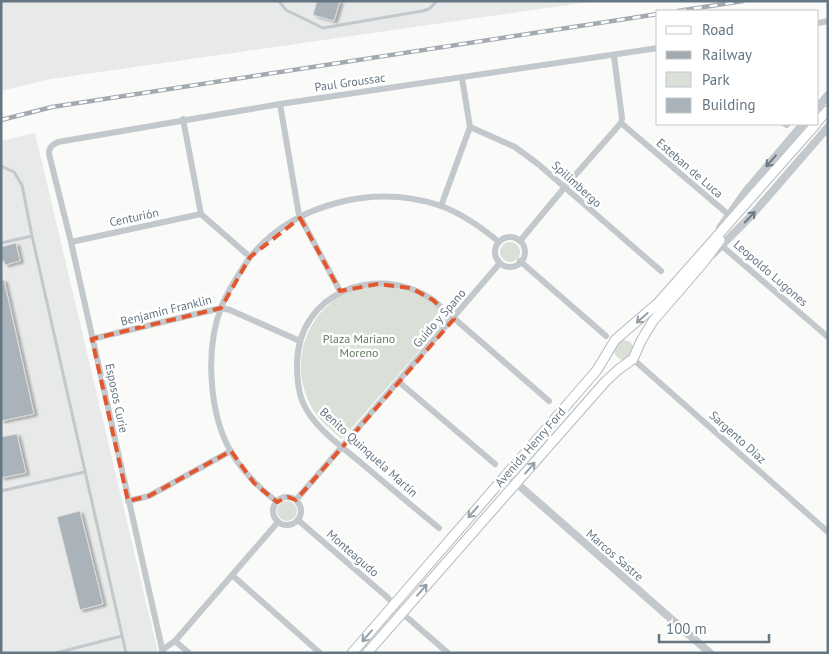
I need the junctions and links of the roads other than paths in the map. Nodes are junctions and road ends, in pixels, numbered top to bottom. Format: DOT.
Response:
graph roads {
  1 [pos="279,1"];
  2 [pos="437,1"];
  3 [pos="656,48"];
  4 [pos="614,56"];
  5 [pos="462,78"];
  6 [pos="828,95"];
  7 [pos="280,104"];
  8 [pos="819,106"];
  9 [pos="828,110"];
  10 [pos="183,119"];
  11 [pos="819,121"];
  12 [pos="621,123"];
  13 [pos="802,125"];
  14 [pos="815,125"];
  15 [pos="470,127"];
  16 [pos="828,128"];
  17 [pos="49,149"];
  18 [pos="1,166"];
  19 [pos="564,188"];
  20 [pos="747,203"];
  21 [pos="441,206"];
  22 [pos="201,214"];
  23 [pos="729,214"];
  24 [pos="300,218"];
  25 [pos="32,236"];
  26 [pos="71,242"];
  27 [pos="499,242"];
  28 [pos="520,242"];
  29 [pos="1,243"];
  30 [pos="710,244"];
  31 [pos="722,246"];
  32 [pos="250,257"];
  33 [pos="520,261"];
  34 [pos="500,263"];
  35 [pos="703,263"];
  36 [pos="661,271"];
  37 [pos="340,291"];
  38 [pos="221,308"];
  39 [pos="454,319"];
  40 [pos="606,336"];
  41 [pos="621,336"];
  42 [pos="828,337"];
  43 [pos="92,339"];
  44 [pos="300,341"];
  45 [pos="637,347"];
  46 [pos="608,351"];
  47 [pos="629,361"];
  48 [pos="399,382"];
  49 [pos="548,401"];
  50 [pos="342,447"];
  51 [pos="231,451"];
  52 [pos="495,464"];
  53 [pos="85,472"];
  54 [pos="506,474"];
  55 [pos="516,483"];
  56 [pos="1,491"];
  57 [pos="296,500"];
  58 [pos="128,502"];
  59 [pos="277,502"];
  60 [pos="298,520"];
  61 [pos="278,522"];
  62 [pos="439,528"];
  63 [pos="828,532"];
  64 [pos="232,576"];
  65 [pos="395,603"];
  66 [pos="402,613"];
  67 [pos="122,636"];
  68 [pos="175,641"];
  69 [pos="162,651"];
  70 [pos="56,653"];
  71 [pos="126,653"];
  72 [pos="189,653"];
  73 [pos="320,653"];
  74 [pos="352,653"];
  75 [pos="367,653"];
  76 [pos="448,653"];
  77 [pos="710,653"];
  1 -- 2 [label="lane"];
  3 -- 4 [label="street, Paul Groussac"];
  4 -- 5 [label="street, Paul Groussac"];
  4 -- 12 [label="street"];
  5 -- 7 [label="street, Paul Groussac"];
  5 -- 15 [label="street"];
  6 -- 8 [label="street"];
  7 -- 10 [label="street, Paul Groussac"];
  7 -- 24 [label="street"];
  9 -- 11 [label="main road, Avenida Henry Ford"];
  10 -- 17 [label="street, Paul Groussac"];
  10 -- 22 [label="street"];
  12 -- 19 [label="street"];
  12 -- 23 [label="street, Esteban de Luca"];
  13 -- 23 [label="street, Avenida Henry Ford, one-way"];
  14 -- 20 [label="main road, Avenida Henry Ford"];
  15 -- 19 [label="street, Spilimbergo"];
  15 -- 21 [label="street"];
  31 -- 16 [label="street, Avenida Henry Ford, one-way"];
  17 -- 26 [label="street, Esposos Curie"];
  18 -- 25 [label="lane"];
  19 -- 28 [label="street"];
  19 -- 36 [label="street, Spilimbergo"];
  20 -- 30 [label="main road, Avenida Henry Ford"];
  20 -- 35 [label="main road, Avenida Henry Ford"];
  21 -- 24 [label="street"];
  21 -- 27 [label="street"];
  22 -- 26 [label="street, Centurión"];
  22 -- 32 [label="street"];
  23 -- 30 [label="street, Avenida Henry Ford"];
  24 -- 32 [label="street"];
  24 -- 37 [label="street"];
  25 -- 29 [label="lane"];
  25 -- 53 [label="lane"];
  26 -- 43 [label="street, Esposos Curie"];
  27 -- 28 [label="street"];
  27 -- 34 [label="street"];
  28 -- 33 [label="street"];
  30 -- 41 [label="main road, Avenida Henry Ford, one-way"];
  31 -- 35 [label="street, Avenida Henry Ford"];
  31 -- 42 [label="street, Leopoldo Lugones"];
  32 -- 38 [label="street"];
  33 -- 34 [label="street"];
  33 -- 40 [label="street"];
  34 -- 39 [label="street, Guido y Spano"];
  35 -- 45 [label="main road, Avenida Henry Ford"];
  37 -- 39 [label="street, Benito Quinquela Martín"];
  37 -- 44 [label="street, Benito Quinquela Martín"];
  38 -- 43 [label="street, Benjamín Franklin"];
  38 -- 44 [label="street, Benjamín Franklin"];
  38 -- 51 [label="street"];
  39 -- 48 [label="street, Guido y Spano"];
  39 -- 49 [label="street, Benito Quinquela Martín"];
  41 -- 45 [label="main road"];
  41 -- 46 [label="main road, Avenida Henry Ford"];
  43 -- 58 [label="street, Esposos Curie"];
  44 -- 50 [label="street, Benito Quinquela Martín"];
  45 -- 47 [label="main road, Avenida Henry Ford"];
  46 -- 47 [label="main road"];
  46 -- 54 [label="main road, Avenida Henry Ford"];
  55 -- 47 [label="main road, Avenida Henry Ford, one-way"];
  47 -- 63 [label="street, Sargento Díaz"];
  48 -- 50 [label="street, Guido y Spano"];
  48 -- 52 [label="street"];
  50 -- 57 [label="street, Guido y Spano"];
  50 -- 62 [label="street, Benito Quinquela Martín"];
  51 -- 58 [label="street"];
  51 -- 59 [label="street"];
  53 -- 56 [label="lane"];
  53 -- 67 [label="lane"];
  54 -- 55 [label="street, Marcos Sastre"];
  54 -- 65 [label="main road, Avenida Henry Ford, one-way"];
  66 -- 55 [label="main road, Avenida Henry Ford, one-way"];
  55 -- 77 [label="street, Marcos Sastre"];
  57 -- 59 [label="street"];
  57 -- 60 [label="street"];
  58 -- 69 [label="street, Esposos Curie"];
  59 -- 61 [label="street"];
  60 -- 61 [label="street"];
  60 -- 65 [label="street, Monteagudo"];
  61 -- 64 [label="street"];
  64 -- 68 [label="street"];
  64 -- 73 [label="street"];
  65 -- 66 [label="street, Monteagudo"];
  65 -- 74 [label="main road, Avenida Henry Ford, one-way"];
  66 -- 75 [label="main road, Avenida Henry Ford"];
  66 -- 76 [label="street, Monteagudo"];
  67 -- 70 [label="lane"];
  67 -- 71 [label="lane"];
  68 -- 69 [label="street"];
  68 -- 72 [label="street"];
}
